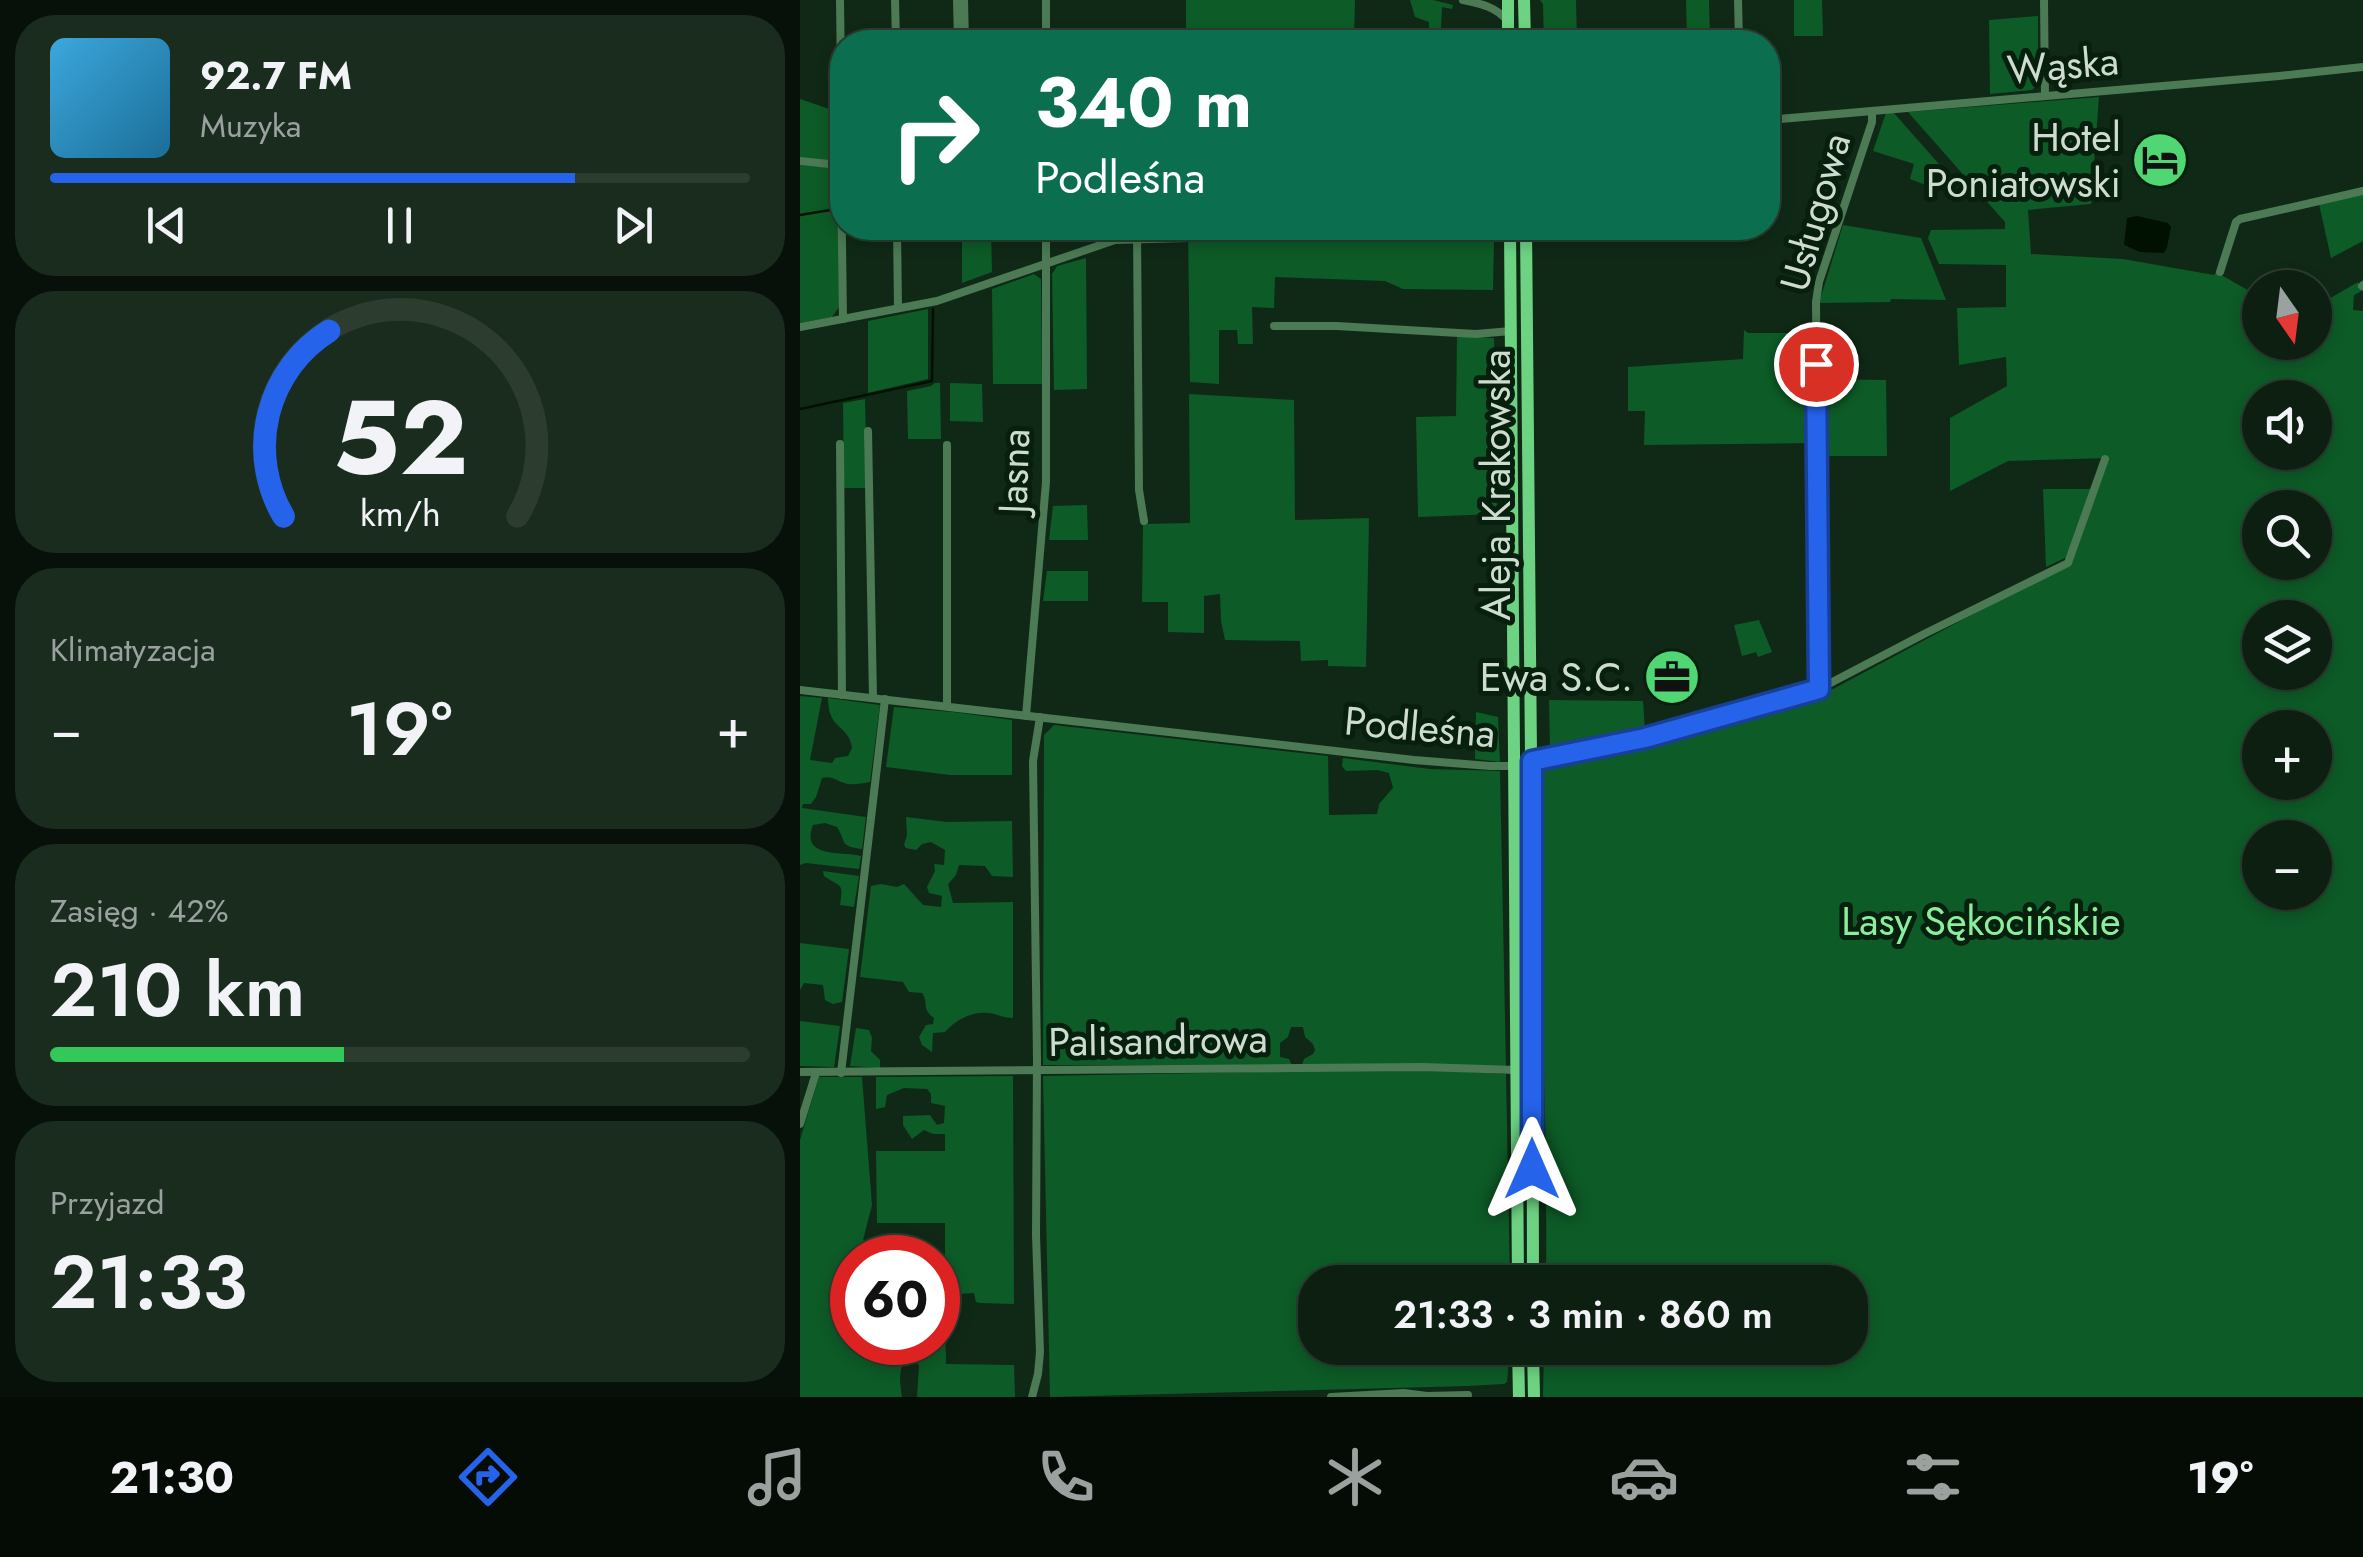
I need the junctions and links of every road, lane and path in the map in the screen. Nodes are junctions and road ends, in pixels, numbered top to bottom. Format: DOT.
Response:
graph roads {
  1 [pos="840,0"];
  2 [pos="896,0"];
  3 [pos="961,0"];
  4 [pos="1046,0"];
  5 [pos="1463,0"];
  6 [pos="1500,0"];
  7 [pos="1508,0"];
  8 [pos="1524,0"];
  9 [pos="1738,0"];
  10 [pos="2044,0"];
  11 [pos="1490,6"];
  12 [pos="1508,22"];
  13 [pos="840,30"];
  14 [pos="896,30"];
  15 [pos="961,30"];
  16 [pos="1046,30"];
  17 [pos="1508,30"];
  18 [pos="1524,30"];
  19 [pos="1738,30"];
  20 [pos="2363,67"];
  21 [pos="2046,96"];
  22 [pos="1872,111"];
  23 [pos="1780,119"];
  24 [pos="800,161"];
  25 [pos="830,164"];
  26 [pos="2363,191"];
  27 [pos="842,240"];
  28 [pos="897,240"];
  29 [pos="1046,240"];
  30 [pos="1115,240"];
  31 [pos="1137,240"];
  32 [pos="1510,240"];
  33 [pos="1526,240"];
  34 [pos="1045,263"];
  35 [pos="2220,272"];
  36 [pos="898,308"];
  37 [pos="843,319"];
  38 [pos="800,326"];
  39 [pos="1274,326"];
  40 [pos="1511,330"];
  41 [pos="868,431"];
  42 [pos="840,444"];
  43 [pos="946,445"];
  44 [pos="2104,459"];
  45 [pos="1144,521"];
  46 [pos="1819,689"];
  47 [pos="800,690"];
  48 [pos="842,694"];
  49 [pos="873,698"];
  50 [pos="885,699"];
  51 [pos="946,706"];
  52 [pos="1026,716"];
  53 [pos="1040,717"];
  54 [pos="1532,761"];
  55 [pos="1512,766"];
  56 [pos="1516,1070"];
  57 [pos="1037,1071"];
  58 [pos="800,1072"];
  59 [pos="816,1073"];
  60 [pos="842,1073"];
  61 [pos="800,1124"];
  62 [pos="1518,1265"];
  63 [pos="1533,1265"];
  64 [pos="1518,1365"];
  65 [pos="1534,1365"];
  66 [pos="1468,1395"];
  67 [pos="1427,1396"];
  68 [pos="1032,1397"];
  69 [pos="1331,1397"];
  70 [pos="1519,1397"];
  71 [pos="1534,1397"];
  1 -- 13 [label="street"];
  2 -- 14 [label="street"];
  3 -- 15 [label="street"];
  4 -- 16 [label="street"];
  5 -- 11 [label="street"];
  6 -- 11 [label="street"];
  7 -- 12 [label="main road"];
  8 -- 18 [label="main road"];
  9 -- 19 [label="street"];
  10 -- 21 [label="street"];
  11 -- 12 [label="street"];
  12 -- 17 [label="main road"];
  20 -- 21 [label="street, Wąska"];
  21 -- 22 [label="street, Wąska"];
  22 -- 23 [label="street, Wąska"];
  22 -- 46 [label="street, Usługowa"];
  24 -- 25 [label="street"];
  26 -- 35 [label="street"];
  27 -- 37 [label="street"];
  28 -- 36 [label="street"];
  29 -- 34 [label="street, Jasna"];
  30 -- 34 [label="street"];
  31 -- 45 [label="street"];
  32 -- 40 [label="main road, Aleja Krakowska"];
  33 -- 54 [label="main road, Aleja Krakowska"];
  34 -- 36 [label="street"];
  34 -- 52 [label="street, Jasna"];
  36 -- 37 [label="street"];
  37 -- 38 [label="street"];
  39 -- 40 [label="street"];
  40 -- 55 [label="main road, Aleja Krakowska"];
  41 -- 49 [label="street"];
  42 -- 48 [label="street"];
  43 -- 51 [label="street"];
  44 -- 46 [label="street, Podleśna"];
  46 -- 54 [label="street, Podleśna"];
  47 -- 48 [label="street, Podleśna"];
  48 -- 49 [label="street, Podleśna"];
  49 -- 50 [label="street, Podleśna"];
  50 -- 51 [label="street, Podleśna"];
  50 -- 60 [label="street"];
  51 -- 52 [label="street, Podleśna"];
  52 -- 53 [label="street, Podleśna"];
  53 -- 55 [label="street, Podleśna"];
  53 -- 57 [label="street"];
  54 -- 55 [label="street, Podleśna"];
  54 -- 63 [label="main road, Aleja Krakowska"];
  55 -- 56 [label="main road, Aleja Krakowska"];
  56 -- 57 [label="street, Palisandrowa"];
  56 -- 62 [label="main road, Aleja Krakowska"];
  57 -- 60 [label="street, Palisandrowa"];
  57 -- 68 [label="street"];
  58 -- 59 [label="street, Palisandrowa"];
  59 -- 60 [label="street, Palisandrowa"];
  59 -- 61 [label="street"];
  64 -- 70 [label="main road"];
  65 -- 71 [label="main road"];
  66 -- 67 [label="street"];
  67 -- 69 [label="street"];
}
